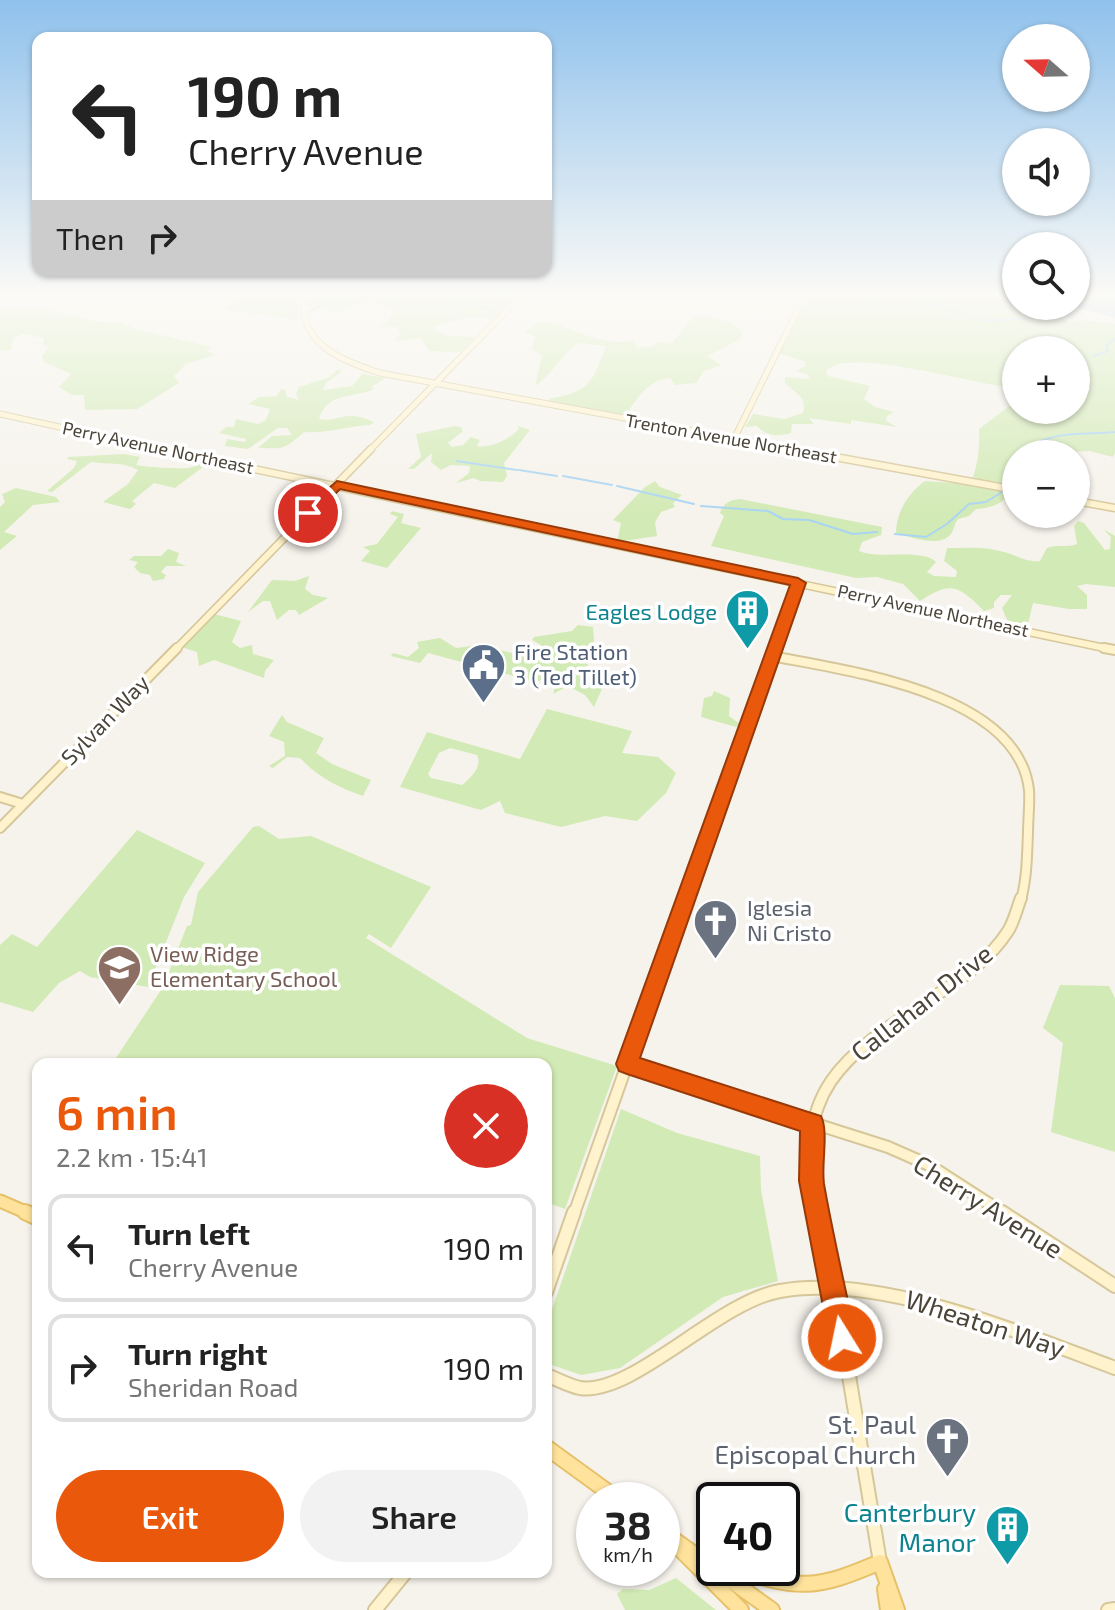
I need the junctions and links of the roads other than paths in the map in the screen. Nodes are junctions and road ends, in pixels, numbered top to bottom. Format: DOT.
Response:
graph roads {
  1 [pos="365,368"];
  2 [pos="450,368"];
  3 [pos="769,368"];
  4 [pos="434,385"];
  5 [pos="0,414"];
  6 [pos="734,439"];
  7 [pos="337,485"];
  8 [pos="1002,487"];
  9 [pos="1090,504"];
  10 [pos="1115,508"];
  11 [pos="798,583"];
  12 [pos="1115,650"];
  13 [pos="772,656"];
  14 [pos="0,797"];
  15 [pos="23,804"];
  16 [pos="0,828"];
  17 [pos="627,1064"];
  18 [pos="813,1124"];
  19 [pos="0,1201"];
  20 [pos="32,1215"];
  21 [pos="552,1275"];
  22 [pos="833,1286"];
  23 [pos="1115,1286"];
  24 [pos="1115,1368"];
  25 [pos="552,1377"];
  26 [pos="552,1451"];
  27 [pos="594,1482"];
  28 [pos="680,1544"];
  29 [pos="680,1549"];
  30 [pos="689,1551"];
  31 [pos="696,1554"];
  32 [pos="880,1562"];
  33 [pos="401,1578"];
  34 [pos="798,1586"];
  35 [pos="1115,1609"];
  36 [pos="375,1610"];
  37 [pos="741,1610"];
  38 [pos="772,1610"];
  39 [pos="888,1610"];
  40 [pos="897,1610"];
  41 [pos="1108,1610"];
  1 -- 4 [label="main road, Trenton Avenue Northeast"];
  2 -- 4 [label="main road, Sylvan Way"];
  3 -- 6 [label="main road"];
  4 -- 6 [label="main road, Trenton Avenue Northeast"];
  4 -- 7 [label="main road, Sylvan Way"];
  5 -- 7 [label="main road, Perry Avenue Northeast"];
  6 -- 8 [label="main road, Trenton Avenue Northeast"];
  7 -- 11 [label="main road, Perry Avenue Northeast"];
  7 -- 15 [label="main road, Sylvan Way"];
  9 -- 10 [label="main road"];
  11 -- 12 [label="main road, Perry Avenue Northeast"];
  11 -- 13 [label="main road"];
  13 -- 17 [label="main road"];
  13 -- 18 [label="main road, Callahan Drive"];
  14 -- 15 [label="main road"];
  15 -- 16 [label="main road, Sylvan Way"];
  17 -- 18 [label="main road, Cherry Avenue"];
  17 -- 21 [label="main road"];
  18 -- 22 [label="main road, Callahan Drive"];
  18 -- 23 [label="main road, Cherry Avenue"];
  19 -- 20 [label="main road"];
  22 -- 24 [label="main road, Wheaton Way"];
  22 -- 25 [label="main road, Wheaton Way"];
  22 -- 32 [label="main road, Callahan Drive"];
  26 -- 27 [label="main road"];
  28 -- 30 [label="main road"];
  29 -- 37 [label="main road"];
  30 -- 31 [label="main road"];
  30 -- 38 [label="main road"];
  32 -- 34 [label="main road"];
  32 -- 39 [label="main road"];
  32 -- 40 [label="main road"];
  33 -- 36 [label="main road"];
  35 -- 41 [label="main road"];
}
